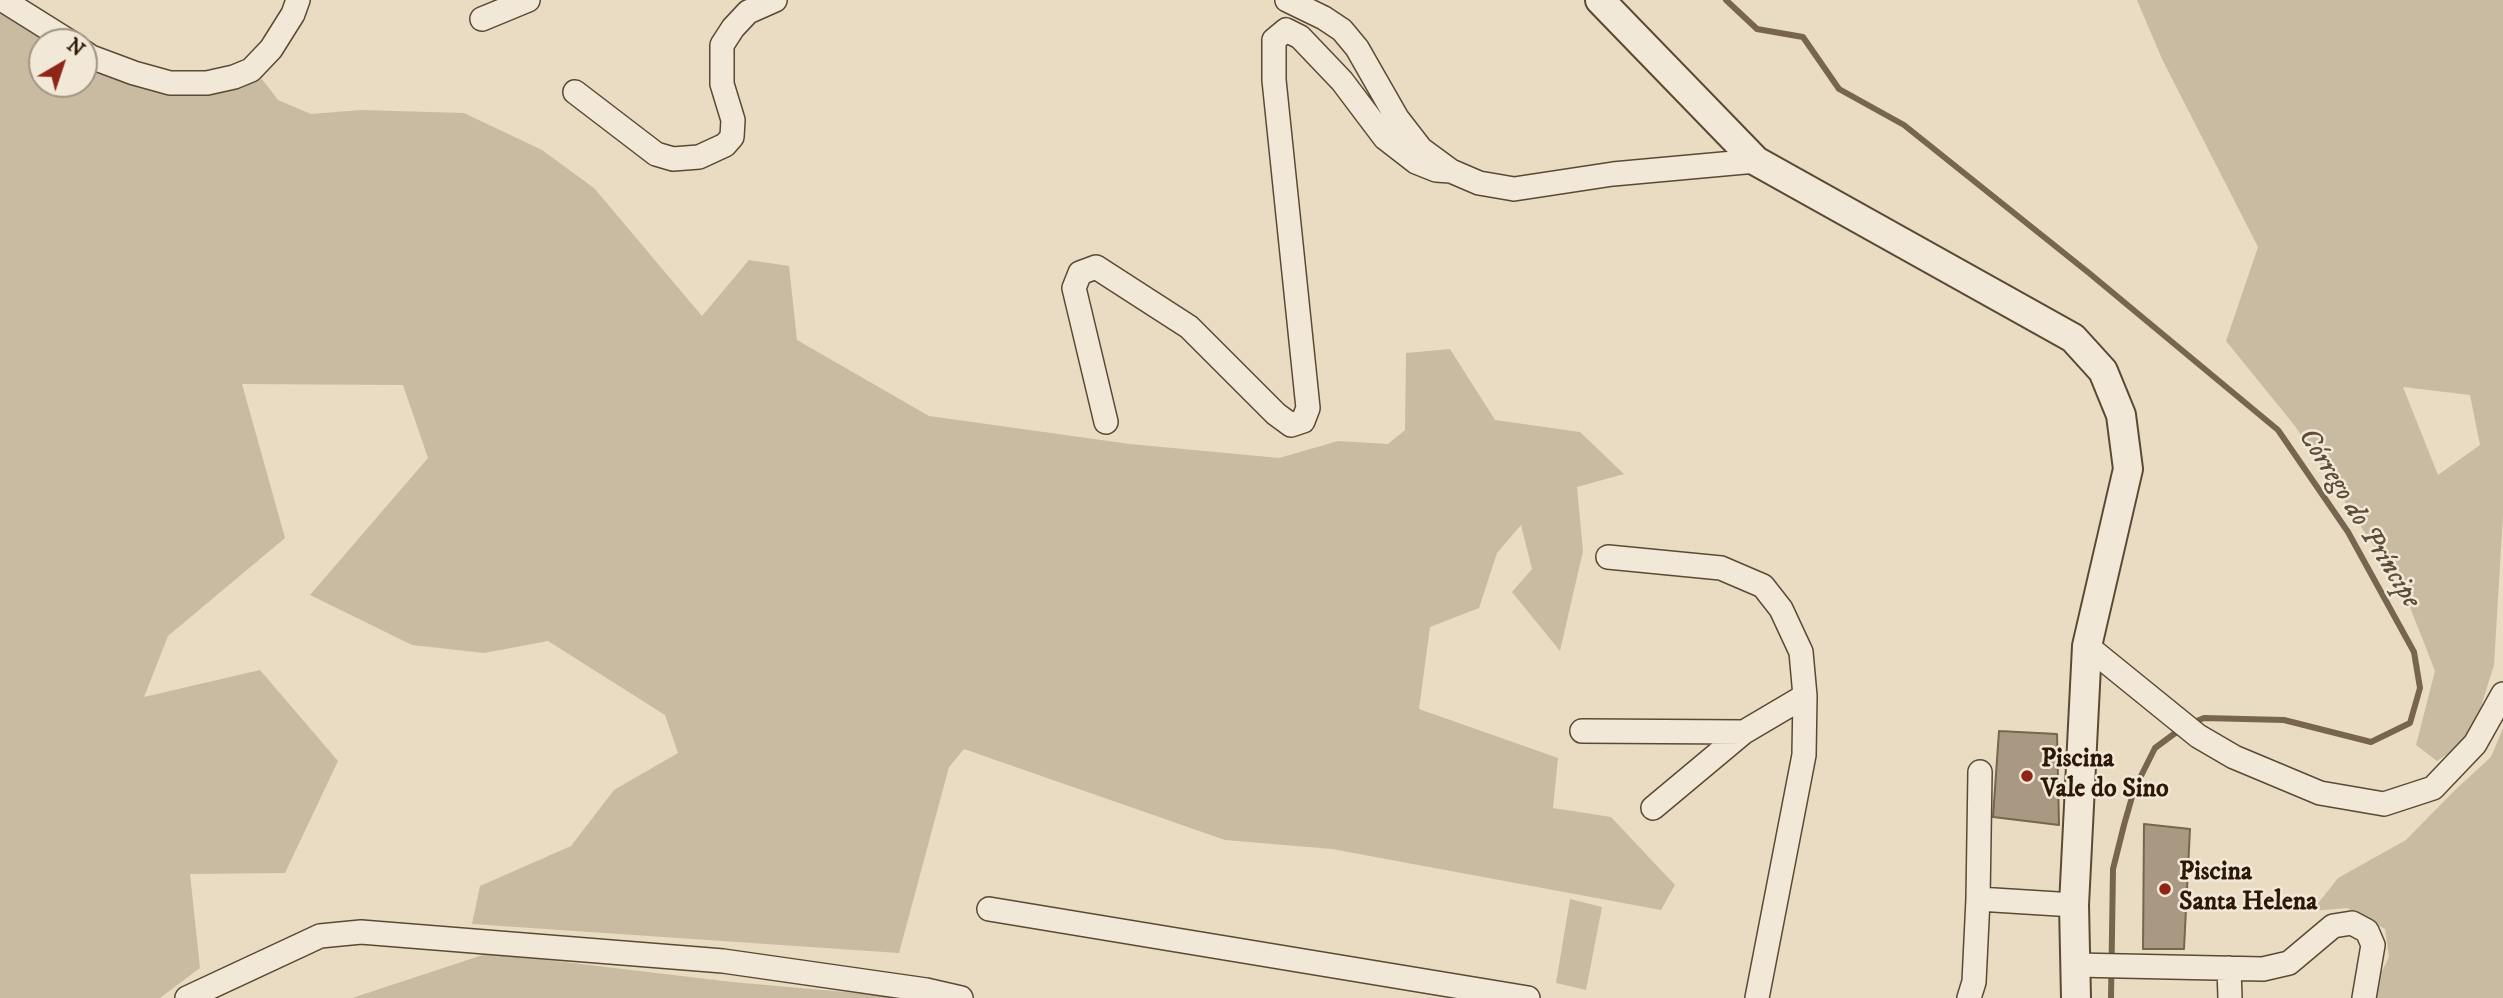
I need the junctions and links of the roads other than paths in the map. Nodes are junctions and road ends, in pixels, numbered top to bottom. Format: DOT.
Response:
graph roads {
  1 [pos="3,0"];
  2 [pos="298,0"];
  3 [pos="528,0"];
  4 [pos="775,0"];
  5 [pos="1287,0"];
  6 [pos="1600,0"];
  7 [pos="482,19"];
  8 [pos="48,28"];
  9 [pos="98,59"];
  10 [pos="575,92"];
  11 [pos="1756,161"];
  12 [pos="1451,171"];
  13 [pos="1106,422"];
  14 [pos="1608,558"];
  15 [pos="2087,646"];
  16 [pos="2503,694"];
  17 [pos="1805,696"];
  18 [pos="1582,731"];
  19 [pos="1744,732"];
  20 [pos="1980,772"];
  21 [pos="1653,808"];
  22 [pos="1978,899"];
  23 [pos="2074,905"];
  24 [pos="989,909"];
  25 [pos="2087,965"];
  26 [pos="2229,968"];
  27 [pos="187,998"];
  28 [pos="961,998"];
  29 [pos="1528,998"];
  30 [pos="1757,998"];
  31 [pos="1969,998"];
  32 [pos="2076,998"];
  33 [pos="2230,998"];
  34 [pos="2364,998"];
  1 -- 8 [label="street"];
  2 -- 9 [label="street"];
  3 -- 7 [label="street"];
  4 -- 10 [label="street"];
  5 -- 12 [label="street"];
  6 -- 11 [label="street"];
  11 -- 12 [label="street"];
  11 -- 15 [label="street"];
  12 -- 13 [label="street"];
  14 -- 17 [label="street"];
  15 -- 16 [label="street"];
  15 -- 23 [label="street"];
  17 -- 19 [label="street"];
  17 -- 30 [label="street"];
  18 -- 19 [label="street"];
  19 -- 21 [label="street"];
  20 -- 22 [label="street"];
  22 -- 23 [label="street"];
  22 -- 31 [label="street"];
  23 -- 25 [label="street"];
  24 -- 29 [label="street"];
  25 -- 26 [label="street"];
  25 -- 32 [label="street"];
  26 -- 33 [label="street"];
  26 -- 34 [label="street"];
  27 -- 28 [label="street"];
}
